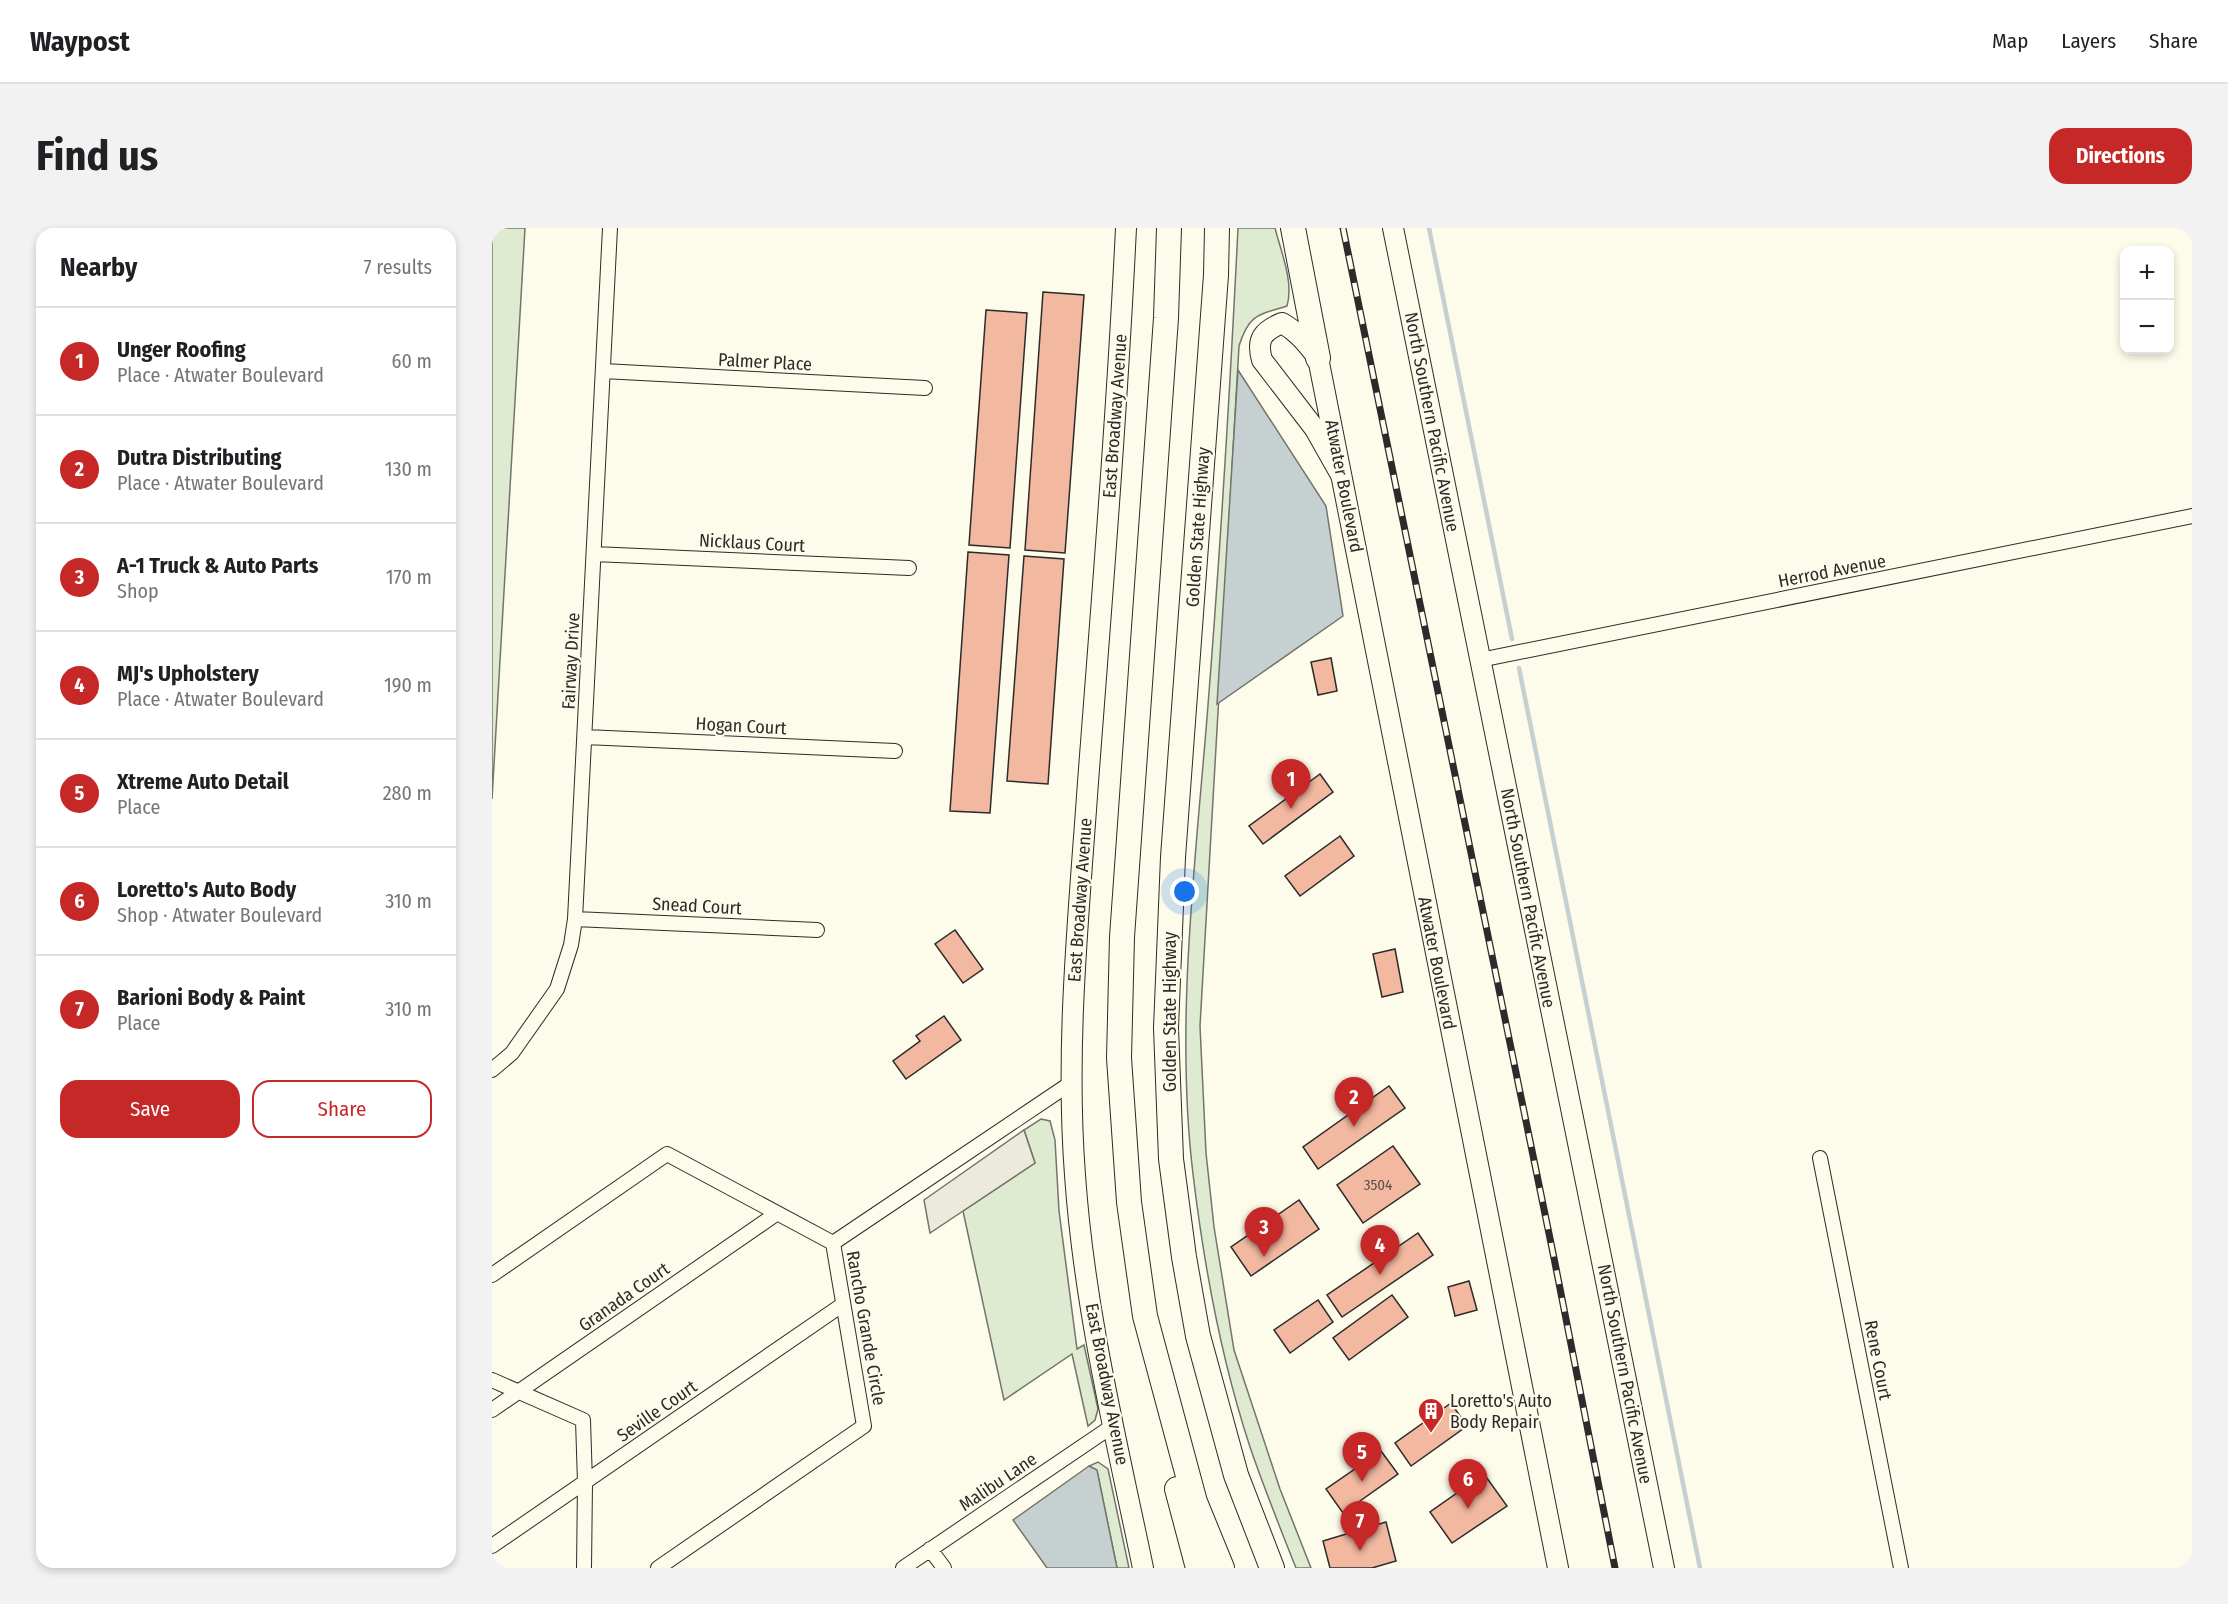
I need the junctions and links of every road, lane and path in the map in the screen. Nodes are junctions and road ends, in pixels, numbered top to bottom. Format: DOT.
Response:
graph roads {
  1 [pos="610,228"];
  2 [pos="1126,228"];
  3 [pos="1169,228"];
  4 [pos="1217,228"];
  5 [pos="1293,228"];
  6 [pos="1393,228"];
  7 [pos="1318,358"];
  8 [pos="603,371"];
  9 [pos="925,388"];
  10 [pos="1341,475"];
  11 [pos="2192,516"];
  12 [pos="594,554"];
  13 [pos="909,568"];
  14 [pos="1480,660"];
  15 [pos="585,737"];
  16 [pos="895,751"];
  17 [pos="575,918"];
  18 [pos="817,930"];
  19 [pos="492,1071"];
  20 [pos="1071,1083"];
  21 [pos="1820,1158"];
  22 [pos="776,1214"];
  23 [pos="833,1243"];
  24 [pos="492,1275"];
  25 [pos="842,1305"];
  26 [pos="1145,1316"];
  27 [pos="492,1380"];
  28 [pos="519,1391"];
  29 [pos="492,1410"];
  30 [pos="1114,1425"];
  31 [pos="585,1483"];
  32 [pos="492,1546"];
  33 [pos="930,1549"];
  34 [pos="584,1568"];
  35 [pos="658,1568"];
  36 [pos="903,1568"];
  37 [pos="944,1568"];
  38 [pos="1143,1568"];
  39 [pos="1198,1568"];
  40 [pos="1221,1568"];
  41 [pos="1272,1568"];
  42 [pos="1558,1568"];
  43 [pos="1664,1568"];
  44 [pos="1901,1568"];
  1 -- 8 [label="street, Fairway Drive"];
  2 -- 20 [label="main road, East Broadway Avenue"];
  3 -- 26 [label="highway"];
  4 -- 41 [label="highway, Golden State Highway"];
  5 -- 7 [label="highway"];
  6 -- 14 [label="main road, North Southern Pacific Avenue"];
  7 -- 10 [label="main road, Atwater Boulevard"];
  7 -- 10 [label="main road"];
  8 -- 9 [label="street, Palmer Place"];
  8 -- 12 [label="street, Fairway Drive"];
  10 -- 42 [label="main road, Atwater Boulevard"];
  11 -- 14 [label="street, Herrod Avenue"];
  12 -- 13 [label="street, Nicklaus Court"];
  12 -- 15 [label="street, Fairway Drive"];
  14 -- 43 [label="main road, North Southern Pacific Avenue"];
  15 -- 16 [label="street, Hogan Court"];
  15 -- 17 [label="street, Fairway Drive"];
  17 -- 18 [label="street, Snead Court"];
  17 -- 19 [label="street, Fairway Drive"];
  20 -- 23 [label="street"];
  20 -- 30 [label="main road, East Broadway Avenue"];
  21 -- 44 [label="street, Rene Court"];
  22 -- 23 [label="street, Rancho Grande Circle"];
  22 -- 24 [label="street, Rancho Grande Circle"];
  22 -- 28 [label="street, Granada Court"];
  23 -- 25 [label="street, Rancho Grande Circle"];
  25 -- 31 [label="street, Seville Court"];
  25 -- 35 [label="street, Rancho Grande Circle"];
  26 -- 39 [label="highway"];
  26 -- 40 [label="highway"];
  27 -- 28 [label="street"];
  28 -- 29 [label="street, Granada Court"];
  28 -- 31 [label="street"];
  30 -- 33 [label="street, Malibu Lane"];
  30 -- 38 [label="main road, East Broadway Avenue"];
  31 -- 32 [label="street, Seville Court"];
  31 -- 34 [label="street"];
  33 -- 36 [label="street, Malibu Lane"];
  33 -- 37 [label="street"];
}
